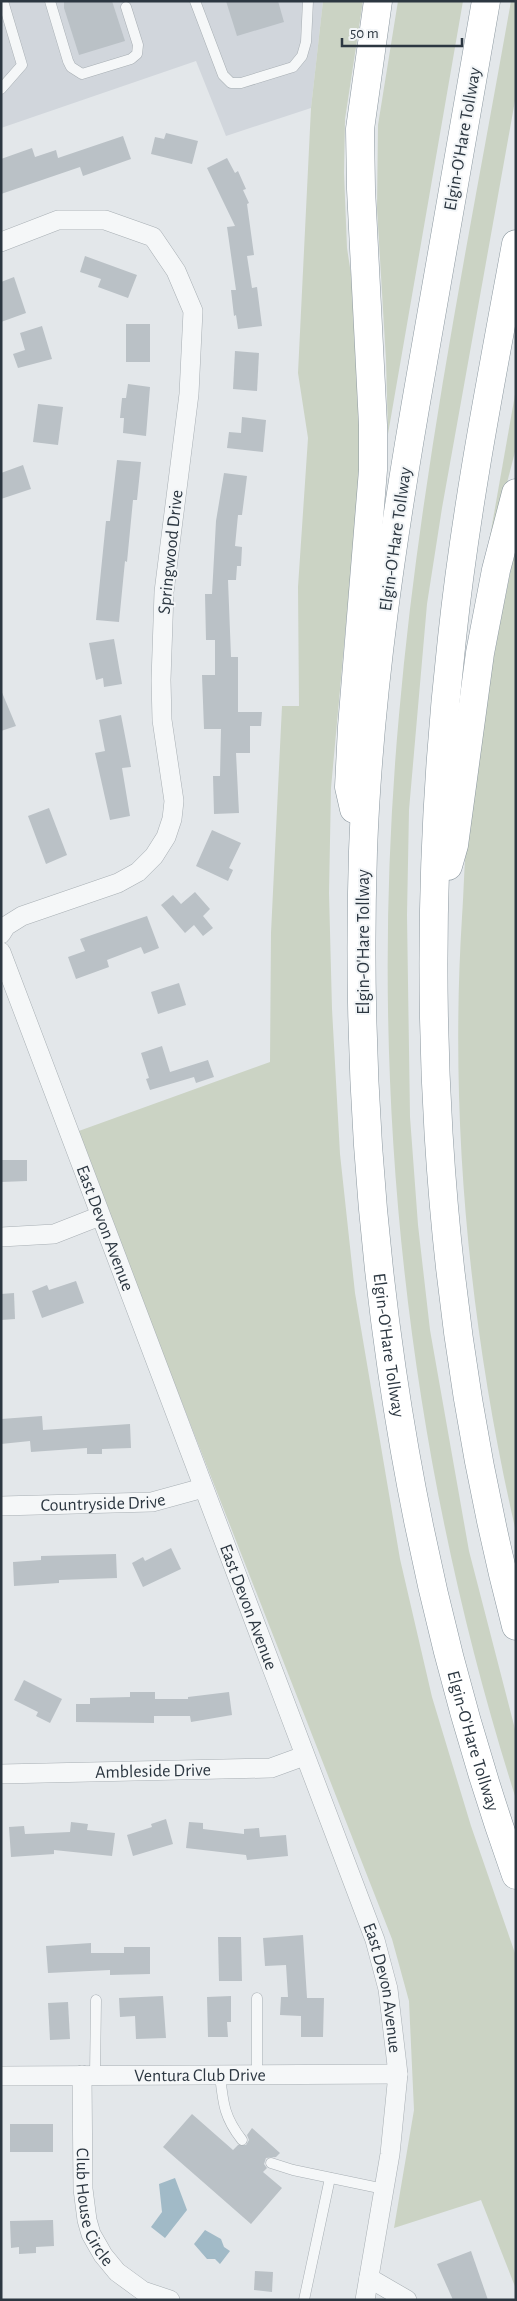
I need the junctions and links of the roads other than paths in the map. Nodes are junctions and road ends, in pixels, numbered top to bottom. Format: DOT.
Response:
graph roads {
  1 [pos="50,1"];
  2 [pos="195,1"];
  3 [pos="308,1"];
  4 [pos="378,1"];
  5 [pos="486,1"];
  6 [pos="2,2"];
  7 [pos="126,8"];
  8 [pos="1,89"];
  9 [pos="1,242"];
  10 [pos="516,244"];
  11 [pos="516,493"];
  12 [pos="363,850"];
  13 [pos="434,921"];
  14 [pos="1,934"];
  15 [pos="1,952"];
  16 [pos="100,1216"];
  17 [pos="1,1237"];
  18 [pos="202,1488"];
  19 [pos="1,1506"];
  20 [pos="516,1626"];
  21 [pos="304,1756"];
  22 [pos="1,1774"];
  23 [pos="516,1875"];
  24 [pos="257,1998"];
  25 [pos="96,2000"];
  26 [pos="398,2074"];
  27 [pos="89,2075"];
  28 [pos="220,2075"];
  29 [pos="257,2075"];
  30 [pos="1,2076"];
  31 [pos="242,2140"];
  32 [pos="271,2163"];
  33 [pos="330,2178"];
  34 [pos="384,2189"];
  35 [pos="369,2278"];
  36 [pos="170,2300"];
  37 [pos="304,2300"];
  38 [pos="365,2300"];
  39 [pos="407,2300"];
  1 -- 7 [label="lane"];
  2 -- 3 [label="lane"];
  4 -- 12 [label="highway"];
  5 -- 12 [label="highway, Elgin-O'Hare Tollway"];
  6 -- 8 [label="lane"];
  9 -- 14 [label="street, Springwood Drive"];
  10 -- 13 [label="highway"];
  11 -- 13 [label="highway"];
  12 -- 23 [label="highway, Elgin-O'Hare Tollway"];
  13 -- 20 [label="highway"];
  15 -- 16 [label="street, East Devon Avenue"];
  16 -- 17 [label="street"];
  16 -- 18 [label="street, East Devon Avenue"];
  18 -- 19 [label="street, Countryside Drive"];
  18 -- 21 [label="street, East Devon Avenue"];
  21 -- 22 [label="street, Ambleside Drive"];
  21 -- 26 [label="street, East Devon Avenue"];
  24 -- 29 [label="lane"];
  25 -- 27 [label="lane"];
  26 -- 29 [label="street, Ventura Club Drive"];
  26 -- 34 [label="street, East Devon Avenue"];
  27 -- 28 [label="street, Ventura Club Drive"];
  27 -- 30 [label="street, Ventura Club Drive"];
  27 -- 36 [label="street, Club House Circle"];
  28 -- 29 [label="street, Ventura Club Drive"];
  28 -- 31 [label="lane"];
  32 -- 33 [label="lane"];
  33 -- 34 [label="lane"];
  33 -- 37 [label="lane"];
  34 -- 35 [label="street, East Devon Avenue"];
  35 -- 38 [label="street, East Devon Avenue"];
  35 -- 39 [label="street"];
}
